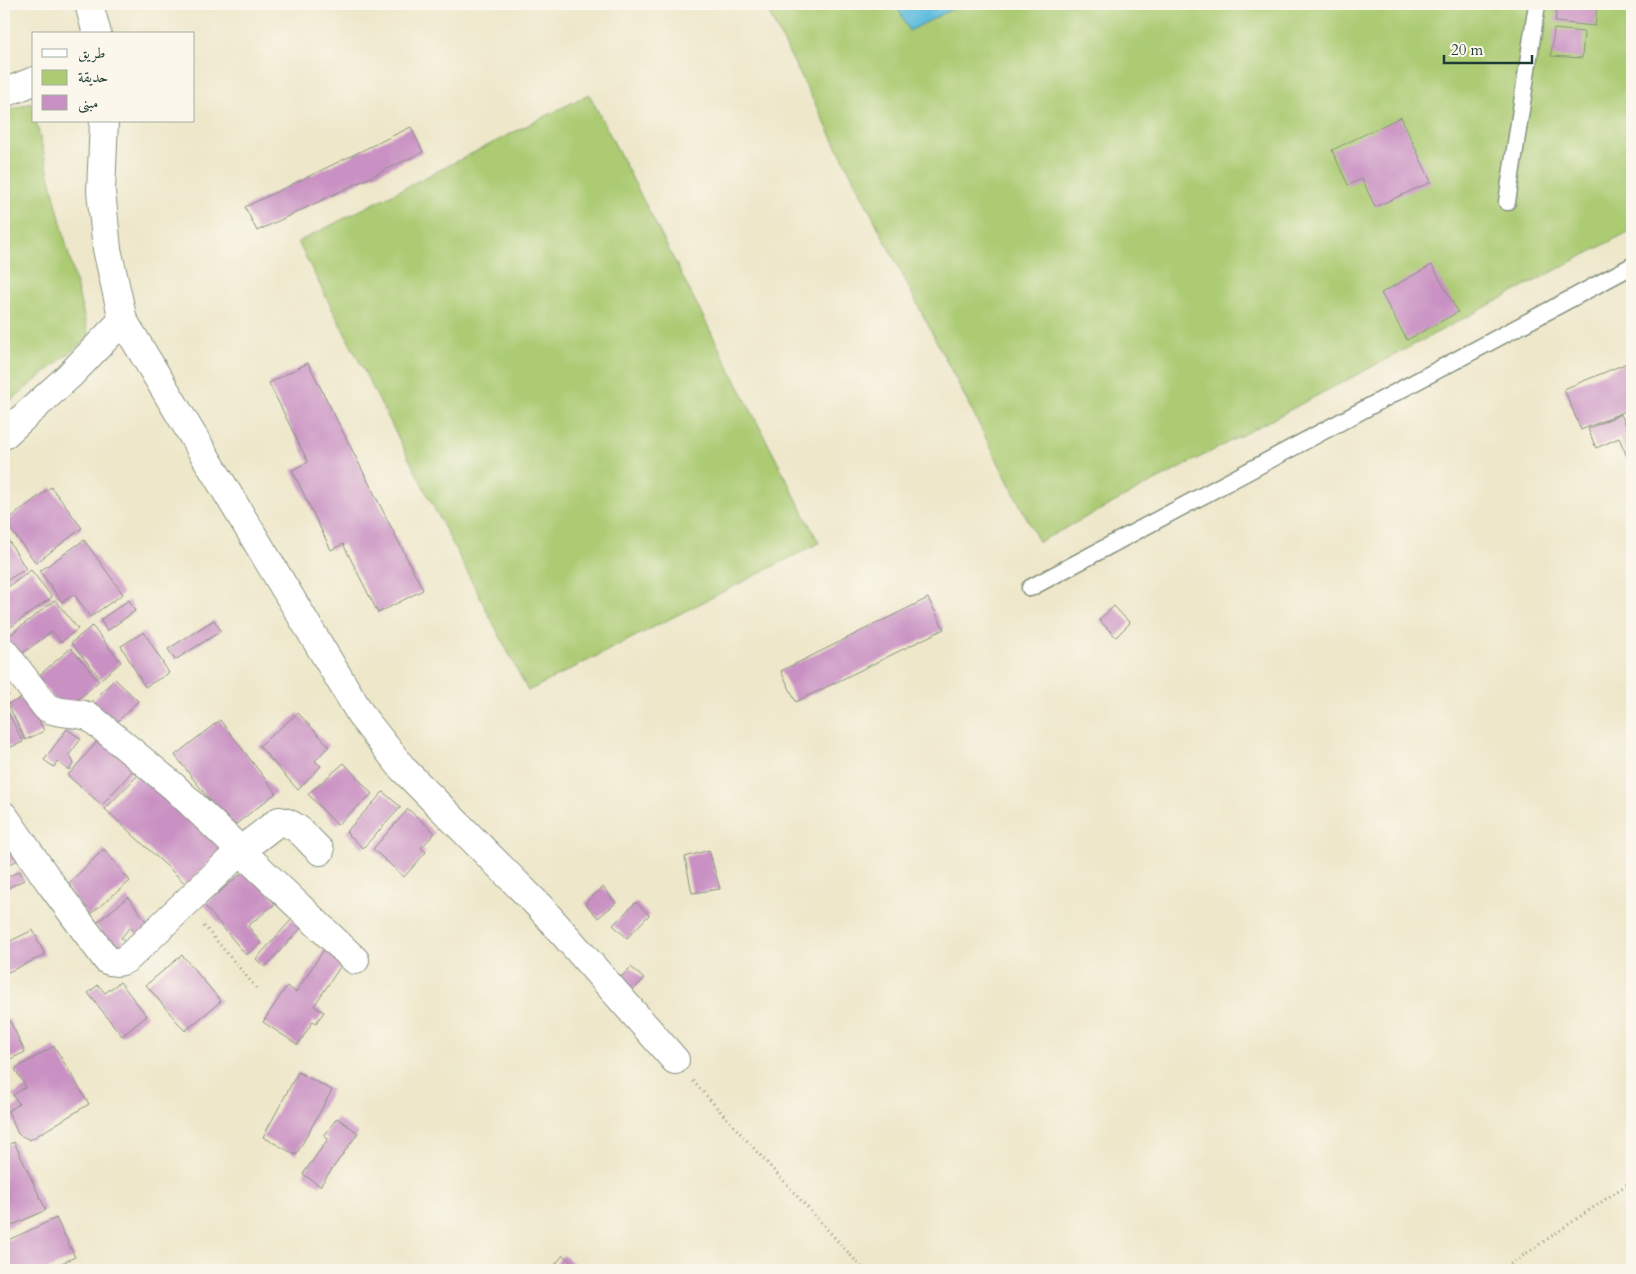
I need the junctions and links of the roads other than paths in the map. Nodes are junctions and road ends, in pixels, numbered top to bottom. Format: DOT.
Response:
graph roads {
  1 [pos="89,4"];
  2 [pos="1538,4"];
  3 [pos="96,32"];
  4 [pos="32,81"];
  5 [pos="4,93"];
  6 [pos="104,122"];
  7 [pos="1507,202"];
  8 [pos="1632,266"];
  9 [pos="123,320"];
  10 [pos="4,435"];
  11 [pos="1030,588"];
  12 [pos="4,652"];
  13 [pos="4,816"];
  14 [pos="240,851"];
  15 [pos="320,851"];
  16 [pos="356,960"];
  17 [pos="674,1060"];
  1 -- 3 [label="street"];
  2 -- 7 [label="lane"];
  4 -- 5 [label="street"];
  6 -- 9 [label="street"];
  8 -- 11 [label="lane"];
  9 -- 10 [label="street"];
  9 -- 17 [label="street"];
  12 -- 14 [label="street"];
  13 -- 14 [label="street"];
  14 -- 15 [label="street"];
  14 -- 16 [label="street"];
}
